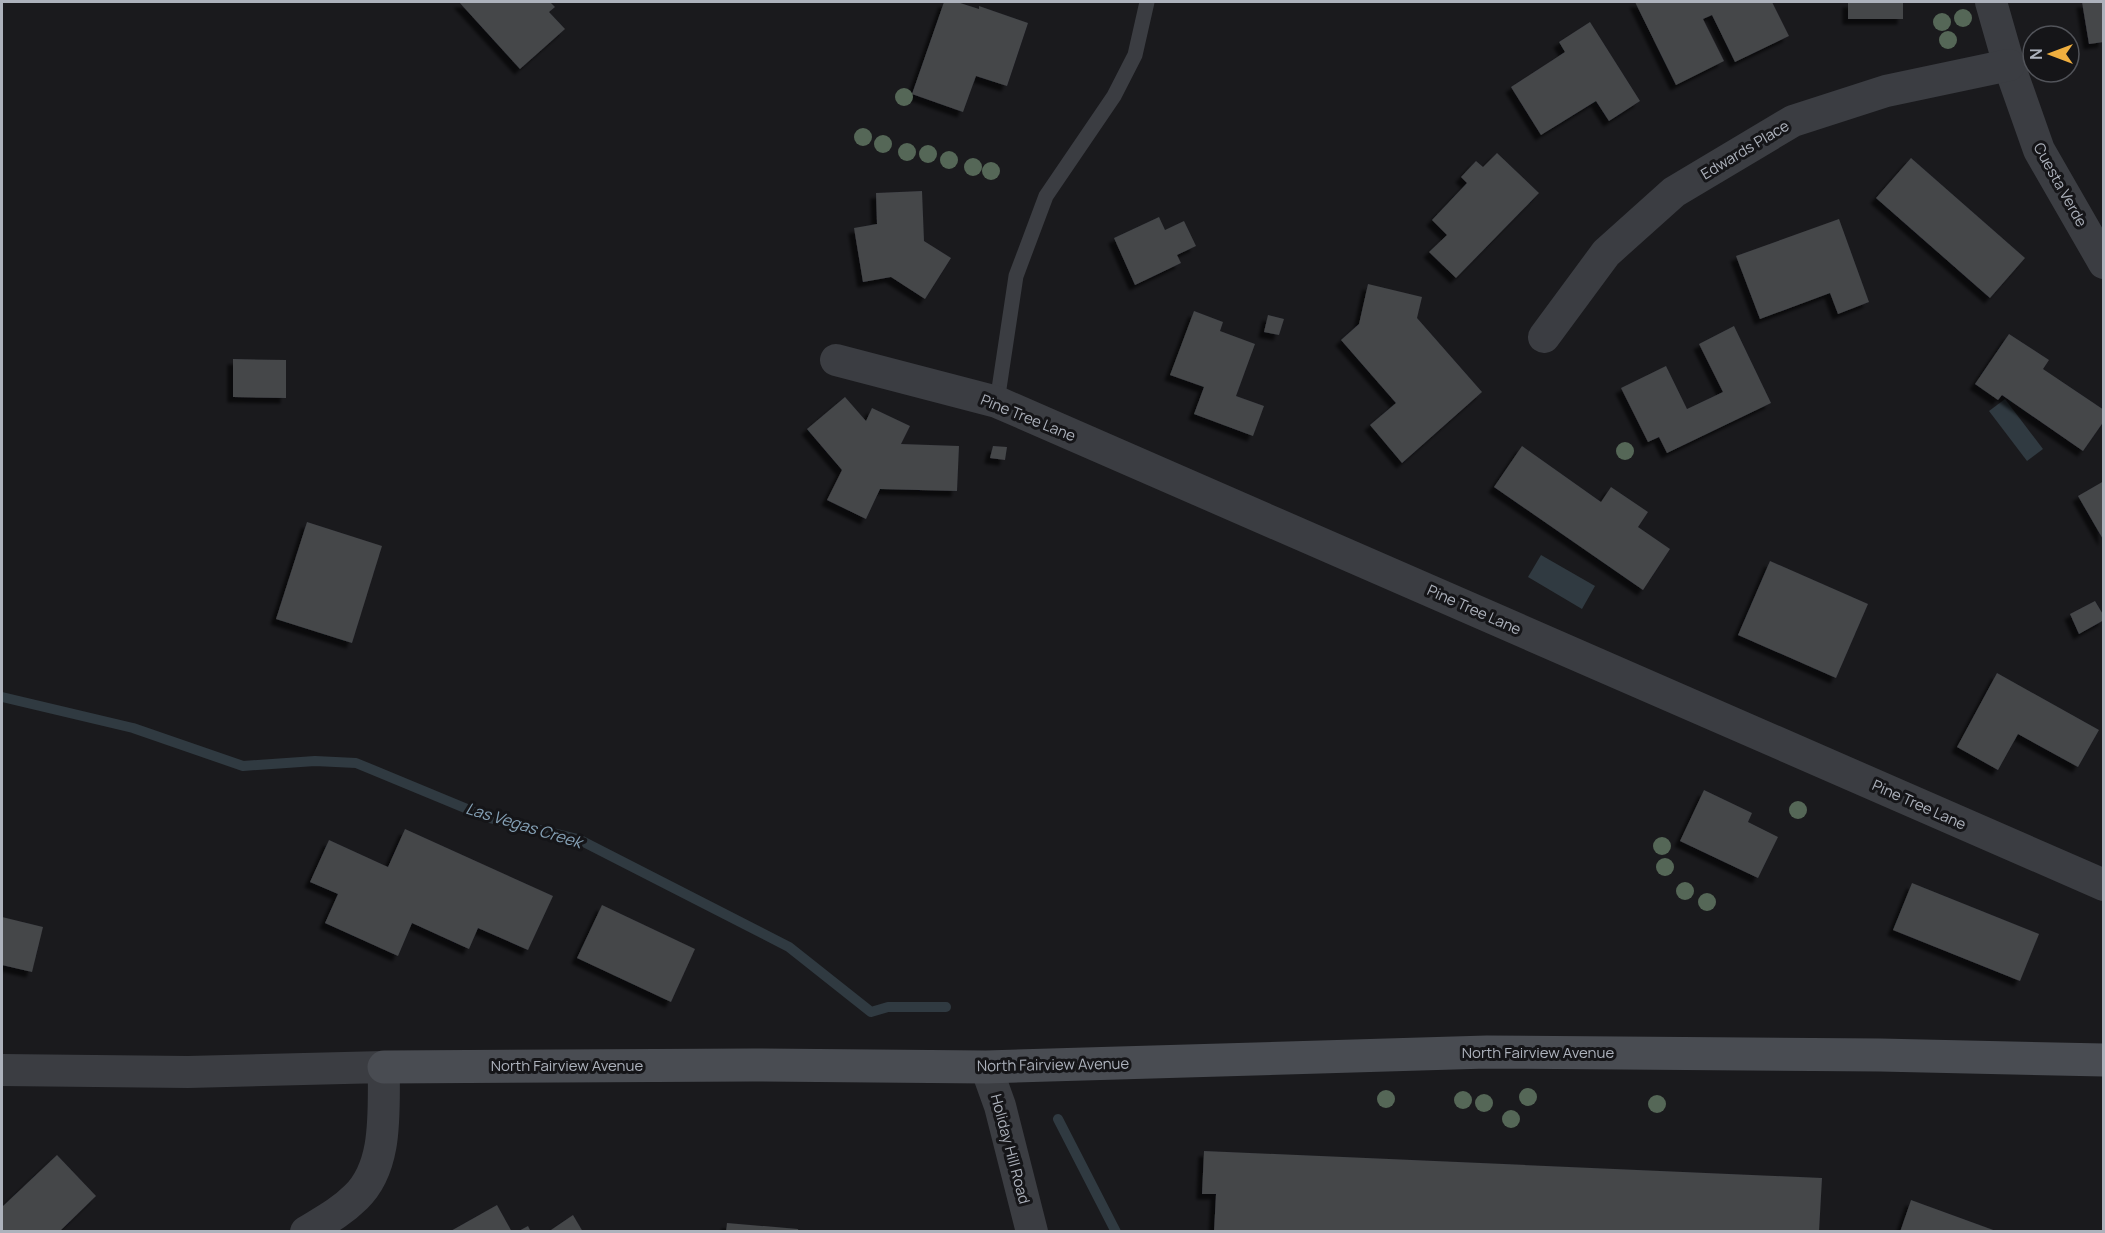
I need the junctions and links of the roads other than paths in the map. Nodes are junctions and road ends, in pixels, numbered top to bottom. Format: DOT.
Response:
graph roads {
  1 [pos="1147,2"];
  2 [pos="1991,2"];
  3 [pos="2009,65"];
  4 [pos="2103,263"];
  5 [pos="1544,337"];
  6 [pos="836,360"];
  7 [pos="997,402"];
  8 [pos="2103,885"];
  9 [pos="2103,1060"];
  10 [pos="384,1067"];
  11 [pos="986,1067"];
  12 [pos="2,1070"];
  13 [pos="306,1232"];
  14 [pos="1032,1232"];
  1 -- 7 [label="lane"];
  2 -- 3 [label="street, Cuesta Verde"];
  3 -- 4 [label="street, Cuesta Verde"];
  3 -- 5 [label="street, Edwards Place"];
  6 -- 7 [label="street, Pine Tree Lane"];
  7 -- 8 [label="street, Pine Tree Lane"];
  9 -- 11 [label="street, North Fairview Avenue"];
  10 -- 11 [label="street, North Fairview Avenue"];
  10 -- 12 [label="street, North Fairview Avenue"];
  10 -- 13 [label="street"];
  11 -- 14 [label="street, Holiday Hill Road"];
}
